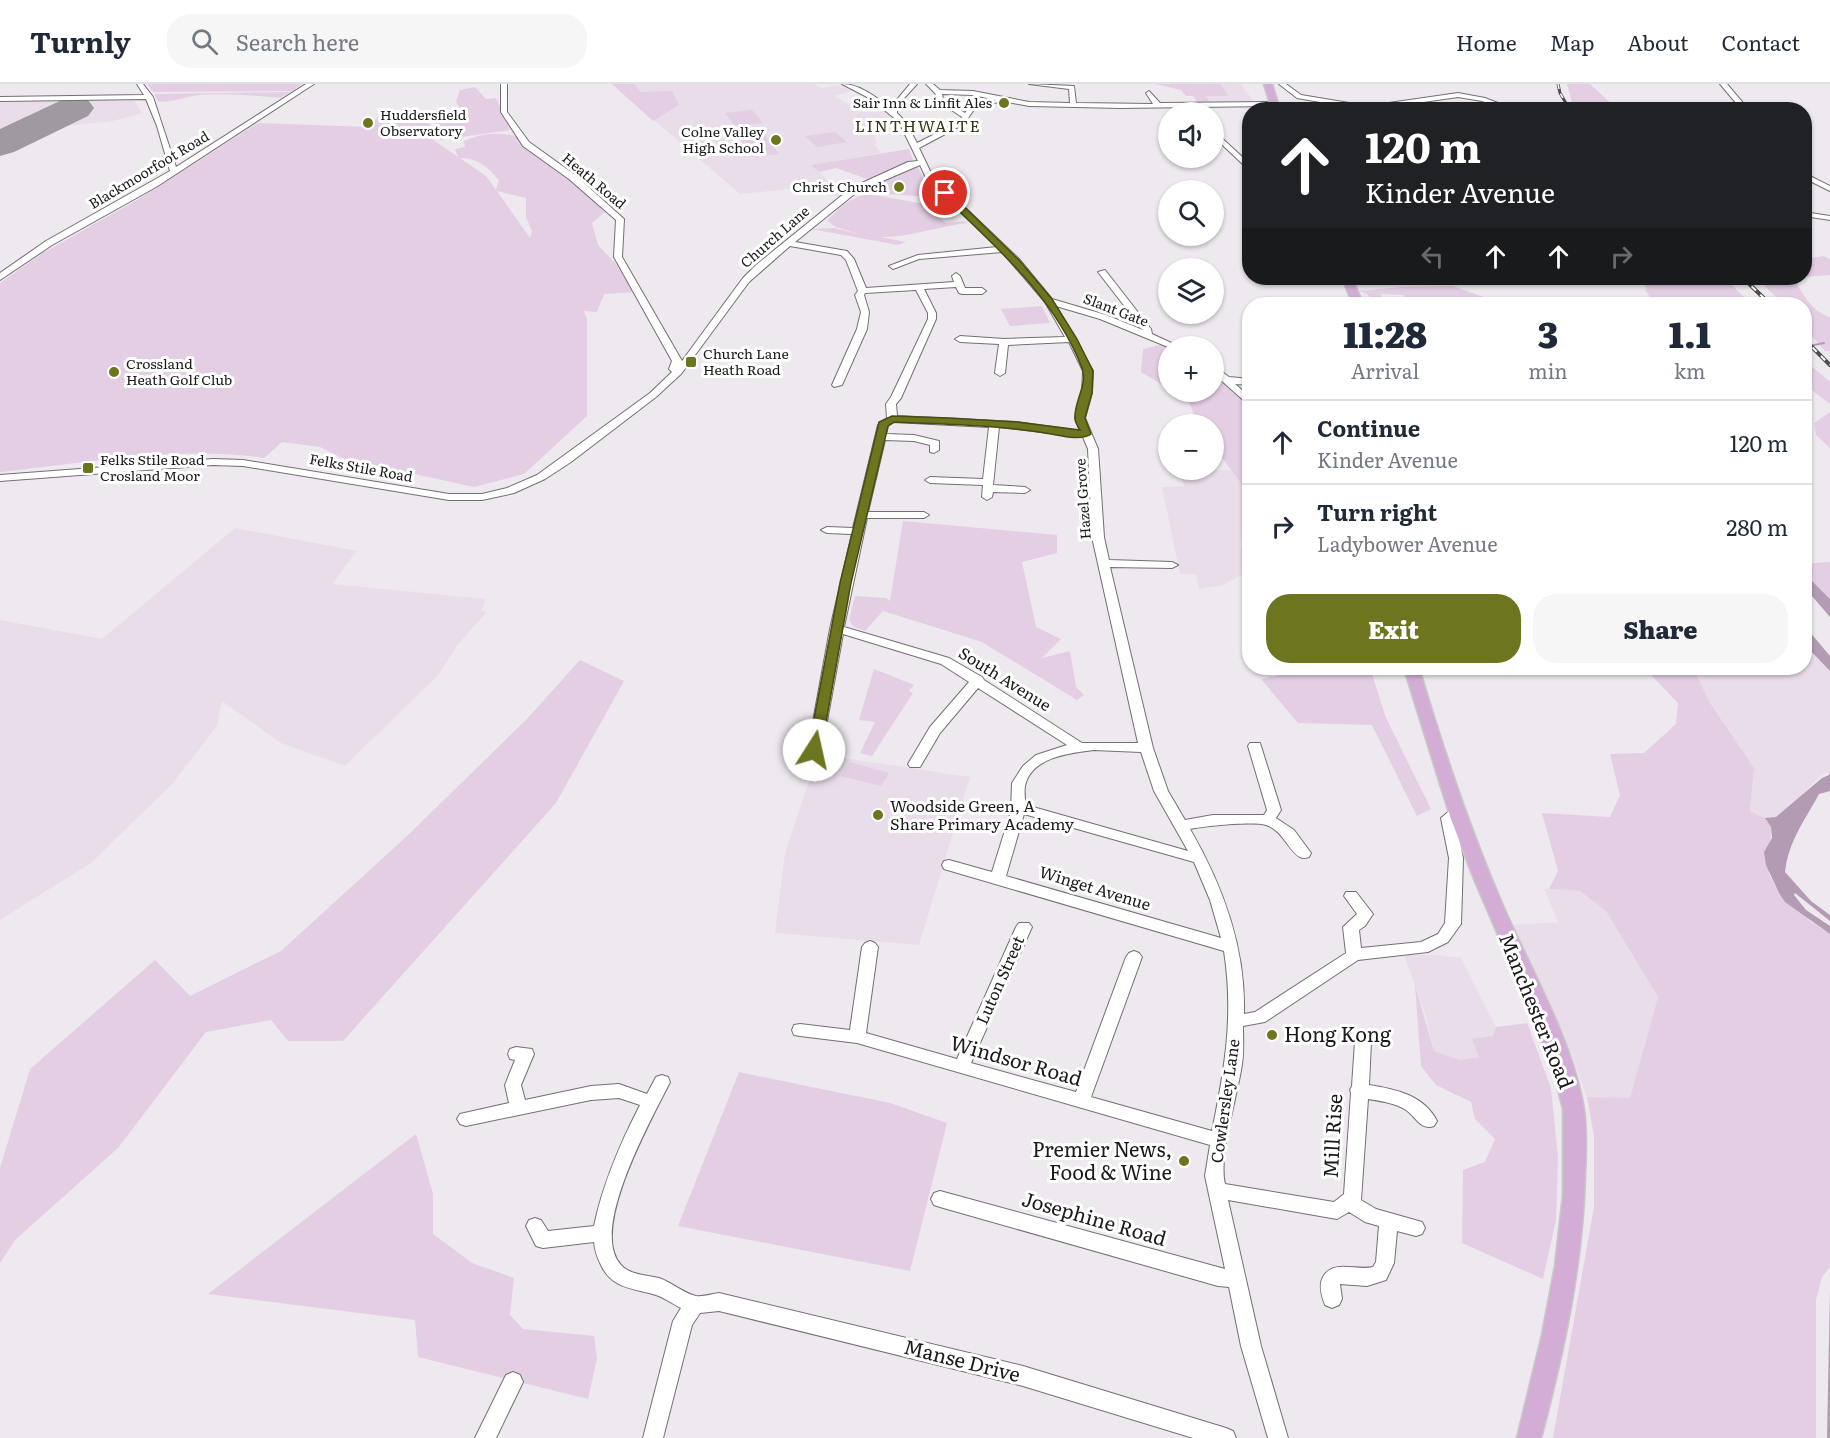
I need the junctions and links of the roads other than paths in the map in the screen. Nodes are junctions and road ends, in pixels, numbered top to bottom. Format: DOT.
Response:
graph roads {
  1 [pos="140,84"];
  2 [pos="311,84"];
  3 [pos="504,84"];
  4 [pos="845,84"];
  5 [pos="914,84"];
  6 [pos="930,84"];
  7 [pos="1032,84"];
  8 [pos="1268,84"];
  9 [pos="1282,84"];
  10 [pos="1723,84"];
  11 [pos="938,92"];
  12 [pos="1148,95"];
  13 [pos="150,97"];
  14 [pos="0,99"];
  15 [pos="1007,99"];
  16 [pos="1274,102"];
  17 [pos="1326,102"];
  18 [pos="1415,102"];
  19 [pos="1493,102"];
  20 [pos="1739,102"];
  21 [pos="1158,103"];
  22 [pos="1073,105"];
  23 [pos="1158,105"];
  24 [pos="1224,106"];
  25 [pos="1242,106"];
  26 [pos="893,114"];
  27 [pos="966,116"];
  28 [pos="1224,143"];
  29 [pos="916,147"];
  30 [pos="1242,161"];
  31 [pos="922,162"];
  32 [pos="174,171"];
  33 [pos="1812,179"];
  34 [pos="1830,189"];
  35 [pos="1812,215"];
  36 [pos="1830,218"];
  37 [pos="788,243"];
  38 [pos="1003,249"];
  39 [pos="893,266"];
  40 [pos="1102,272"];
  41 [pos="0,277"];
  42 [pos="919,287"];
  43 [pos="863,291"];
  44 [pos="982,291"];
  45 [pos="1049,301"];
  46 [pos="1148,336"];
  47 [pos="960,339"];
  48 [pos="1072,339"];
  49 [pos="1158,340"];
  50 [pos="1004,342"];
  51 [pos="678,372"];
  52 [pos="1000,373"];
  53 [pos="1224,380"];
  54 [pos="1242,381"];
  55 [pos="837,385"];
  56 [pos="1242,396"];
  57 [pos="892,419"];
  58 [pos="994,424"];
  59 [pos="1086,434"];
  60 [pos="880,437"];
  61 [pos="934,450"];
  62 [pos="0,478"];
  63 [pos="930,480"];
  64 [pos="987,489"];
  65 [pos="1025,490"];
  66 [pos="861,515"];
  67 [pos="924,515"];
  68 [pos="827,530"];
  69 [pos="858,531"];
  70 [pos="1105,563"];
  71 [pos="1172,565"];
  72 [pos="836,629"];
  73 [pos="1414,675"];
  74 [pos="978,680"];
  75 [pos="1255,746"];
  76 [pos="1081,748"];
  77 [pos="1146,748"];
  78 [pos="814,754"];
  79 [pos="915,764"];
  80 [pos="1018,808"];
  81 [pos="1458,811"];
  82 [pos="1268,820"];
  83 [pos="1181,826"];
  84 [pos="1304,853"];
  85 [pos="1200,858"];
  86 [pos="949,865"];
  87 [pos="998,878"];
  88 [pos="1352,896"];
  89 [pos="1024,927"];
  90 [pos="870,947"];
  91 [pos="1231,947"];
  92 [pos="1354,954"];
  93 [pos="1134,957"];
  94 [pos="1236,1021"];
  95 [pos="801,1030"];
  96 [pos="857,1037"];
  97 [pos="1363,1042"];
  98 [pos="516,1054"];
  99 [pos="961,1067"];
  100 [pos="662,1082"];
  101 [pos="1358,1090"];
  102 [pos="651,1102"];
  103 [pos="1081,1102"];
  104 [pos="518,1107"];
  105 [pos="466,1119"];
  106 [pos="1428,1122"];
  107 [pos="1219,1140"];
  108 [pos="1217,1190"];
  109 [pos="940,1199"];
  110 [pos="1348,1202"];
  111 [pos="1388,1222"];
  112 [pos="536,1226"];
  113 [pos="1416,1228"];
  114 [pos="602,1233"];
  115 [pos="1236,1279"];
  116 [pos="1332,1299"];
  117 [pos="695,1305"];
  118 [pos="513,1382"];
  119 [pos="485,1438"];
  120 [pos="653,1438"];
  121 [pos="1226,1438"];
  122 [pos="1278,1438"];
  123 [pos="1529,1438"];
  1 -- 13 [label="street"];
  2 -- 32 [label="street, Blackmoorfoot Road"];
  3 -- 51 [label="street, Heath Road"];
  4 -- 26 [label="street"];
  5 -- 26 [label="street"];
  6 -- 11 [label="street"];
  7 -- 22 [label="street"];
  8 -- 16 [label="main road"];
  9 -- 17 [label="street"];
  10 -- 20 [label="street"];
  11 -- 15 [label="street"];
  11 -- 27 [label="street"];
  12 -- 21 [label="street"];
  13 -- 14 [label="street"];
  13 -- 32 [label="street"];
  15 -- 22 [label="street"];
  15 -- 27 [label="street"];
  18 -- 19 [label="street"];
  22 -- 23 [label="street"];
  24 -- 25 [label="street"];
  26 -- 29 [label="street"];
  27 -- 29 [label="street"];
  28 -- 30 [label="street"];
  29 -- 31 [label="street"];
  31 -- 37 [label="street, Church Lane"];
  31 -- 38 [label="street"];
  32 -- 41 [label="street, Blackmoorfoot Road"];
  33 -- 34 [label="street"];
  35 -- 36 [label="street"];
  37 -- 43 [label="street"];
  37 -- 51 [label="street, Church Lane"];
  38 -- 39 [label="street"];
  38 -- 45 [label="street"];
  40 -- 46 [label="street"];
  42 -- 43 [label="street"];
  42 -- 44 [label="street"];
  42 -- 57 [label="street"];
  43 -- 55 [label="street"];
  45 -- 46 [label="street, Slant Gate"];
  45 -- 48 [label="street, Hazel Grove"];
  46 -- 49 [label="street, Slant Gate"];
  47 -- 50 [label="street"];
  48 -- 50 [label="street"];
  48 -- 59 [label="street, Hazel Grove"];
  50 -- 52 [label="street"];
  51 -- 62 [label="street, Felks Stile Road"];
  53 -- 54 [label="street"];
  53 -- 56 [label="street"];
  57 -- 58 [label="street"];
  57 -- 60 [label="street"];
  58 -- 59 [label="street"];
  58 -- 64 [label="street"];
  59 -- 70 [label="street, Hazel Grove"];
  60 -- 61 [label="street"];
  60 -- 66 [label="street"];
  63 -- 64 [label="street"];
  64 -- 65 [label="street"];
  66 -- 67 [label="street"];
  66 -- 69 [label="street"];
  68 -- 69 [label="street"];
  69 -- 72 [label="street"];
  70 -- 71 [label="street"];
  70 -- 77 [label="street, Cowlersley Lane"];
  72 -- 74 [label="street, South Avenue"];
  72 -- 78 [label="street"];
  73 -- 81 [label="main road, Manchester Road"];
  74 -- 76 [label="street, South Avenue"];
  74 -- 79 [label="street"];
  75 -- 82 [label="street"];
  76 -- 77 [label="street"];
  76 -- 80 [label="street"];
  77 -- 83 [label="street, Cowlersley Lane"];
  80 -- 85 [label="street"];
  80 -- 87 [label="street"];
  81 -- 92 [label="street"];
  81 -- 123 [label="main road, Manchester Road"];
  82 -- 83 [label="street"];
  82 -- 84 [label="street"];
  83 -- 85 [label="street, Cowlersley Lane"];
  85 -- 91 [label="street, Cowlersley Lane"];
  86 -- 87 [label="street, Winget Avenue"];
  87 -- 91 [label="street, Winget Avenue"];
  88 -- 92 [label="street"];
  89 -- 99 [label="street, Luton Street"];
  90 -- 96 [label="street"];
  91 -- 94 [label="street, Cowlersley Lane"];
  92 -- 94 [label="street"];
  93 -- 103 [label="street"];
  94 -- 107 [label="street, Cowlersley Lane"];
  95 -- 96 [label="street, Windsor Road"];
  96 -- 99 [label="street, Windsor Road"];
  97 -- 101 [label="street, Mill Rise"];
  98 -- 104 [label="street"];
  99 -- 103 [label="street, Windsor Road"];
  100 -- 102 [label="street"];
  101 -- 106 [label="street"];
  101 -- 110 [label="street, Mill Rise"];
  102 -- 104 [label="street"];
  102 -- 114 [label="street"];
  103 -- 107 [label="street, Windsor Road"];
  104 -- 105 [label="street"];
  107 -- 108 [label="street, Cowlersley Lane"];
  108 -- 110 [label="street, Mill Rise"];
  108 -- 115 [label="street, Cowlersley Lane"];
  109 -- 115 [label="street, Josephine Road"];
  110 -- 111 [label="street"];
  111 -- 113 [label="street"];
  111 -- 116 [label="street"];
  112 -- 114 [label="street"];
  114 -- 117 [label="street"];
  115 -- 122 [label="street, Cowlersley Lane"];
  117 -- 120 [label="street"];
  117 -- 121 [label="street, Manse Drive"];
  118 -- 119 [label="street"];
}
